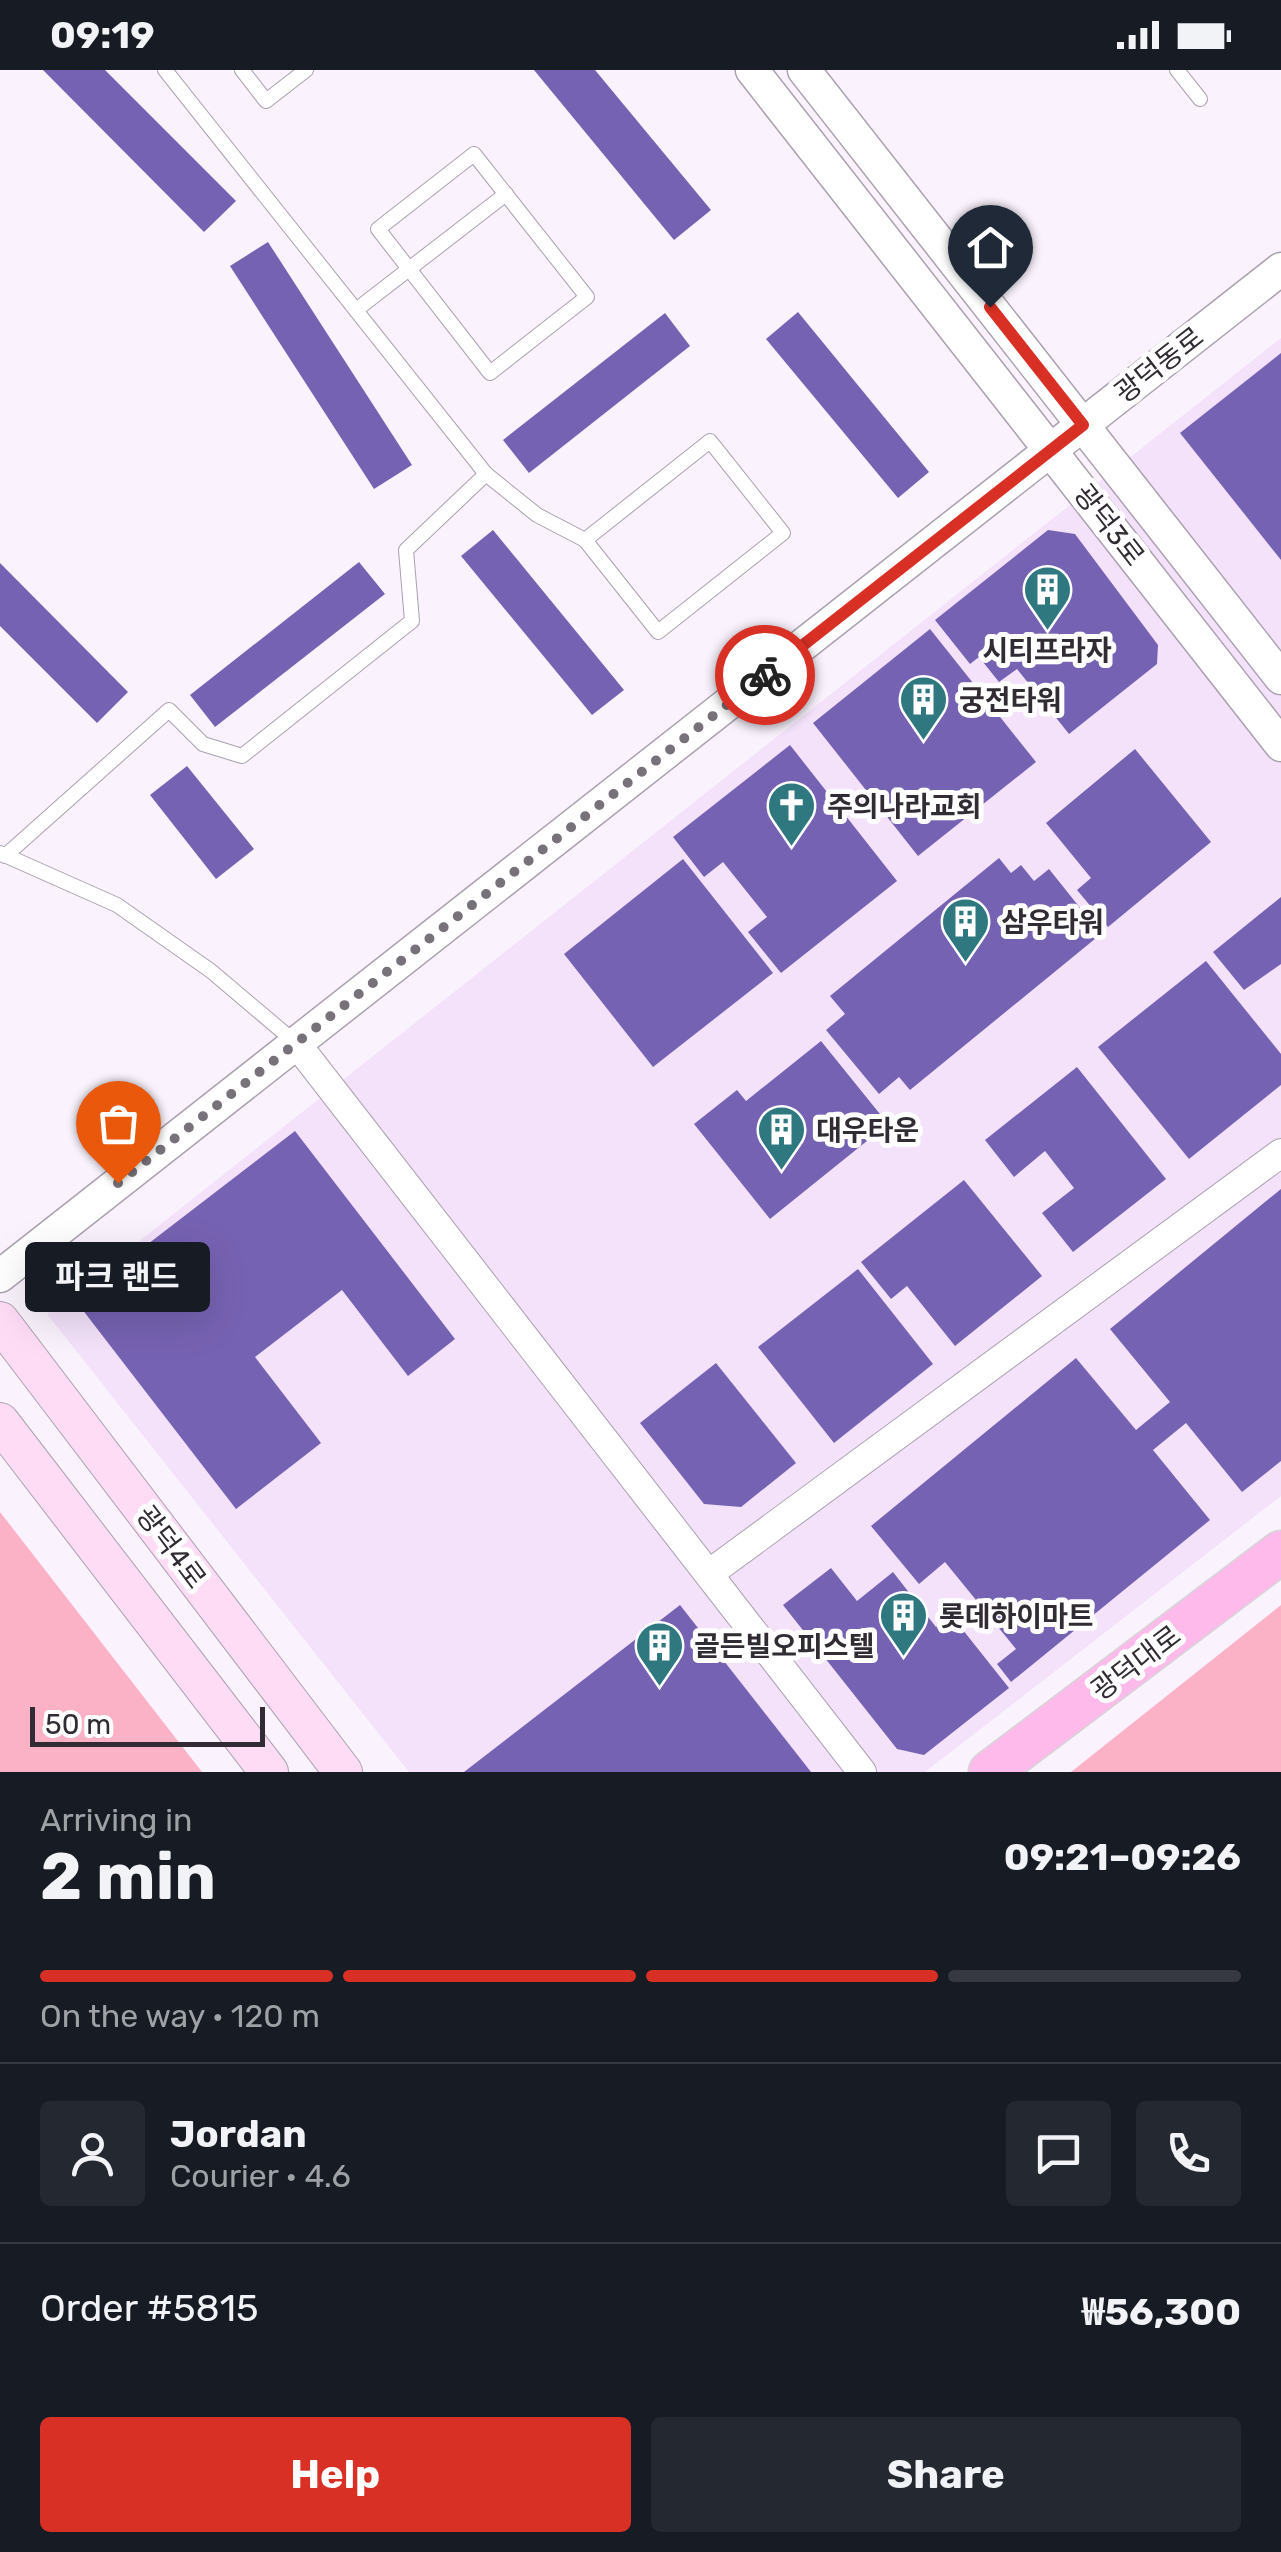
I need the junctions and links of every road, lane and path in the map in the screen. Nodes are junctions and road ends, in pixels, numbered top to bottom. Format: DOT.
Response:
graph roads {
  1 [pos="164,70"];
  2 [pos="242,70"];
  3 [pos="306,70"];
  4 [pos="752,70"];
  5 [pos="804,70"];
  6 [pos="1177,70"];
  7 [pos="1200,99"];
  8 [pos="506,194"];
  9 [pos="409,269"];
  10 [pos="1281,270"];
  11 [pos="356,310"];
  12 [pos="1083,425"];
  13 [pos="1050,450"];
  14 [pos="486,474"];
  15 [pos="585,540"];
  16 [pos="1281,678"];
  17 [pos="1281,745"];
  18 [pos="2,854"];
  19 [pos="296,1043"];
  20 [pos="1281,1153"];
  21 [pos="0,1276"];
  22 [pos="0,1321"];
  23 [pos="0,1422"];
  24 [pos="1281,1552"];
  25 [pos="710,1574"];
  26 [pos="269,1772"];
  27 [pos="343,1772"];
  28 [pos="862,1772"];
  29 [pos="990,1772"];
  1 -- 11 [label="lane"];
  2 -- 3 [label="lane"];
  4 -- 13 [label="street, 광덕3로"];
  5 -- 12 [label="street, 광덕3로"];
  6 -- 7 [label="lane"];
  8 -- 9 [label="lane"];
  8 -- 9 [label="lane"];
  8 -- 9 [label="lane"];
  9 -- 11 [label="lane"];
  10 -- 12 [label="street, 광덕동로"];
  11 -- 14 [label="lane"];
  12 -- 13 [label="street, 광덕동로"];
  12 -- 16 [label="street, 광덕3로"];
  13 -- 17 [label="street, 광덕3로"];
  13 -- 19 [label="street, 광덕동로"];
  14 -- 15 [label="lane"];
  14 -- 18 [label="lane"];
  15 -- 15 [label="lane"];
  18 -- 19 [label="lane"];
  19 -- 21 [label="street, 광덕동로"];
  19 -- 25 [label="street"];
  20 -- 25 [label="street"];
  22 -- 27 [label="main road, 광덕4로"];
  23 -- 26 [label="main road"];
  24 -- 29 [label="main road, 광덕대로"];
  25 -- 28 [label="street"];
}
